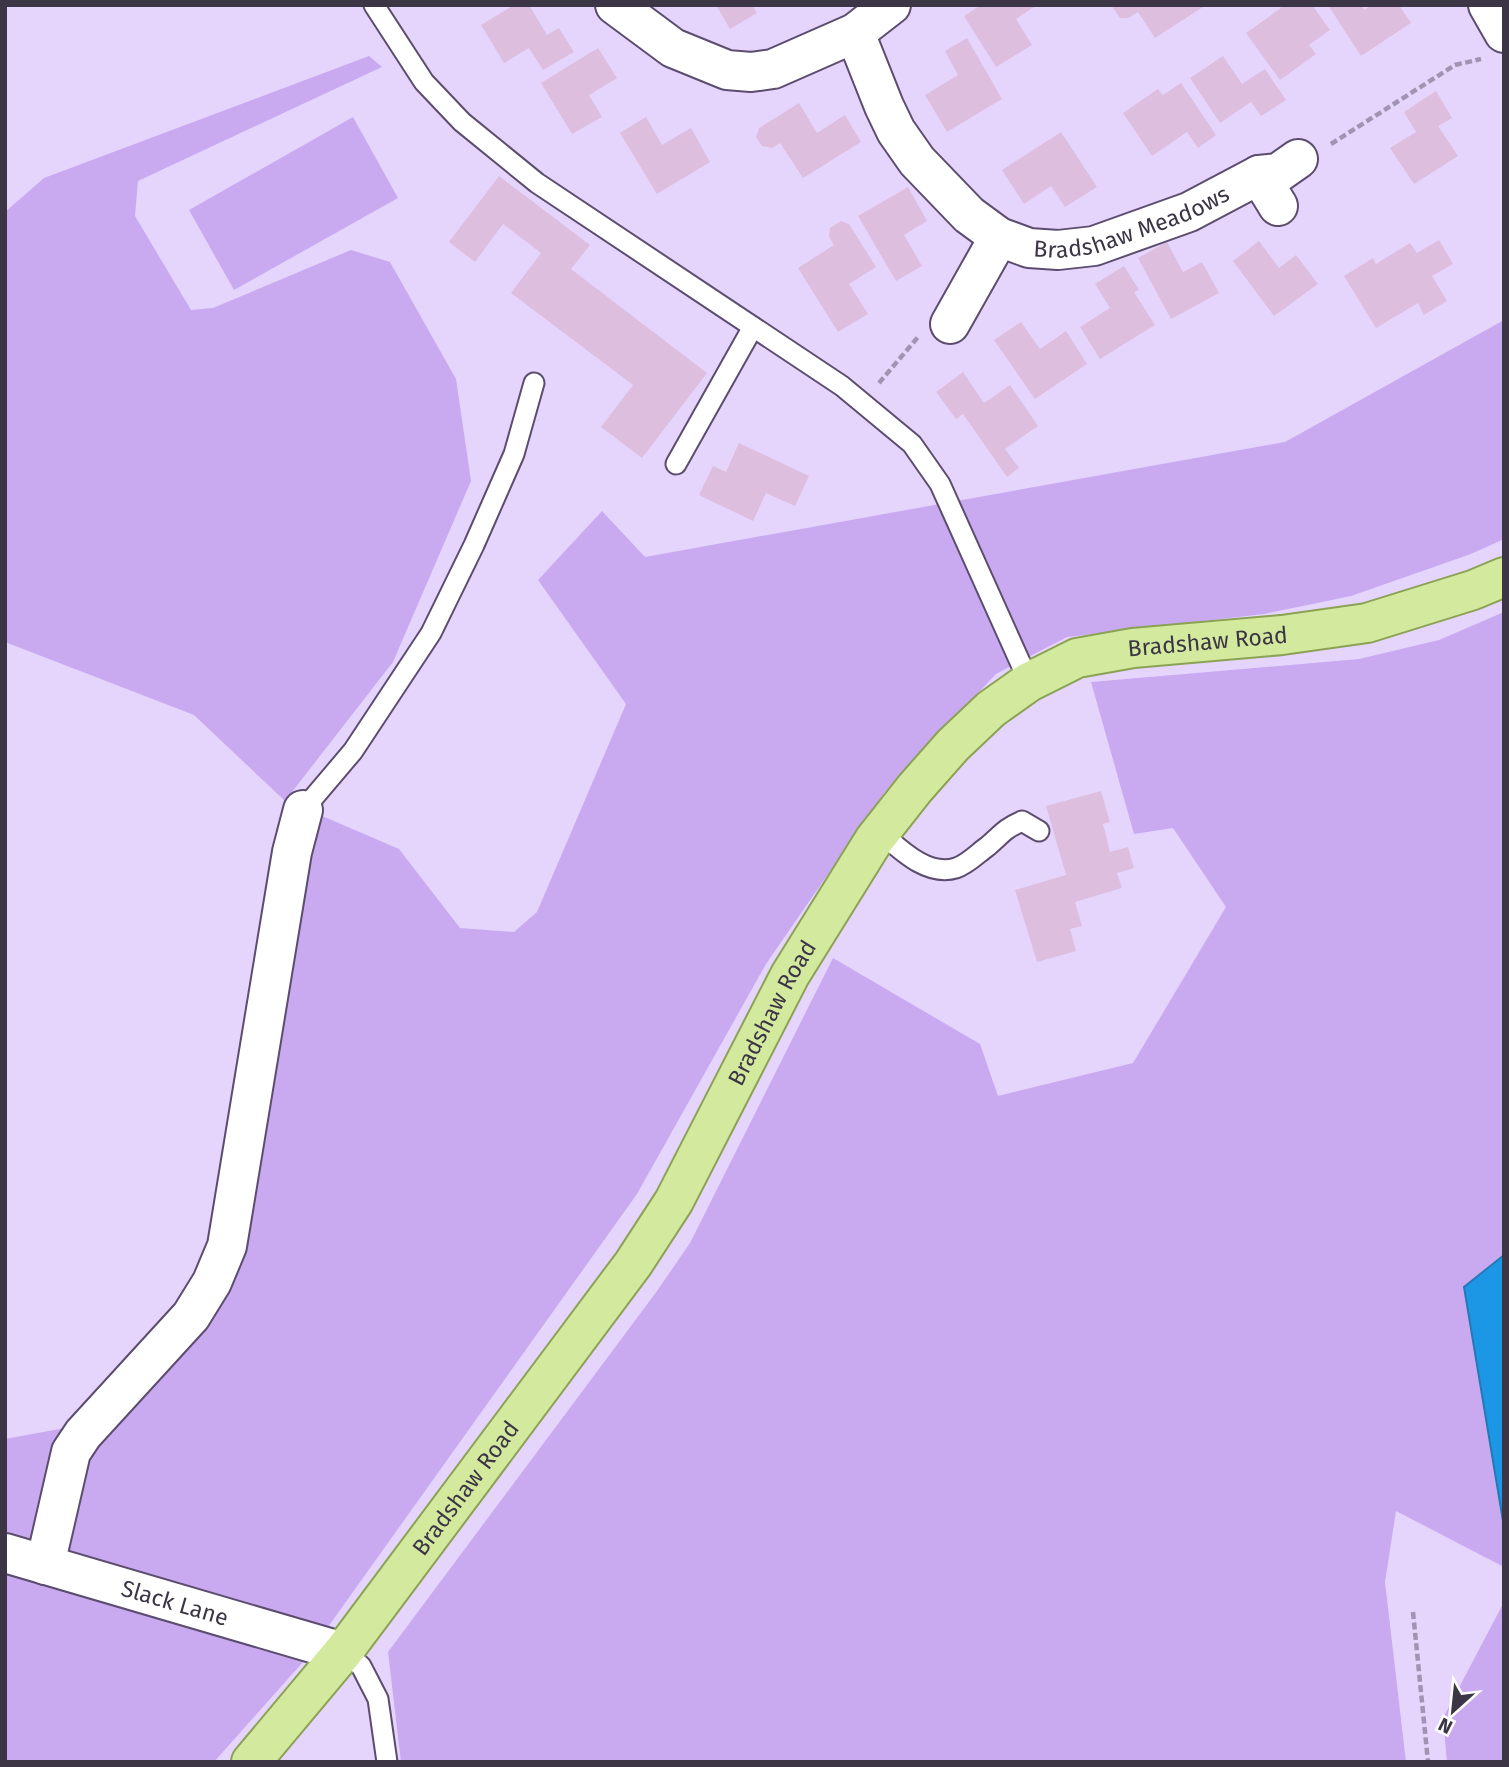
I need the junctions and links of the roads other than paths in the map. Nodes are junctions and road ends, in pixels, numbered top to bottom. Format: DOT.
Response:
graph roads {
  1 [pos="374,5"];
  2 [pos="615,5"];
  3 [pos="891,5"];
  4 [pos="1488,5"];
  5 [pos="855,33"];
  6 [pos="1497,46"];
  7 [pos="1298,159"];
  8 [pos="999,237"];
  9 [pos="942,326"];
  10 [pos="753,327"];
  11 [pos="534,383"];
  12 [pos="676,464"];
  13 [pos="1504,577"];
  14 [pos="1029,682"];
  15 [pos="303,810"];
  16 [pos="1038,831"];
  17 [pos="880,832"];
  18 [pos="5,1553"];
  19 [pos="45,1565"];
  20 [pos="343,1652"];
  21 [pos="251,1762"];
  22 [pos="387,1762"];
  1 -- 10 [label="lane"];
  2 -- 5 [label="street"];
  3 -- 5 [label="street"];
  4 -- 6 [label="street"];
  5 -- 8 [label="street, Bradshaw Meadows"];
  7 -- 8 [label="street, Bradshaw Meadows"];
  8 -- 9 [label="street, Bradshaw Meadows"];
  10 -- 12 [label="lane"];
  10 -- 14 [label="lane"];
  11 -- 15 [label="lane"];
  13 -- 14 [label="main road, Bradshaw Road"];
  14 -- 17 [label="main road, Bradshaw Road"];
  15 -- 19 [label="street"];
  16 -- 17 [label="lane"];
  17 -- 20 [label="main road, Bradshaw Road"];
  18 -- 19 [label="street, Slack Lane"];
  19 -- 20 [label="street, Slack Lane"];
  20 -- 21 [label="main road, Bradshaw Road"];
  20 -- 22 [label="lane"];
}
